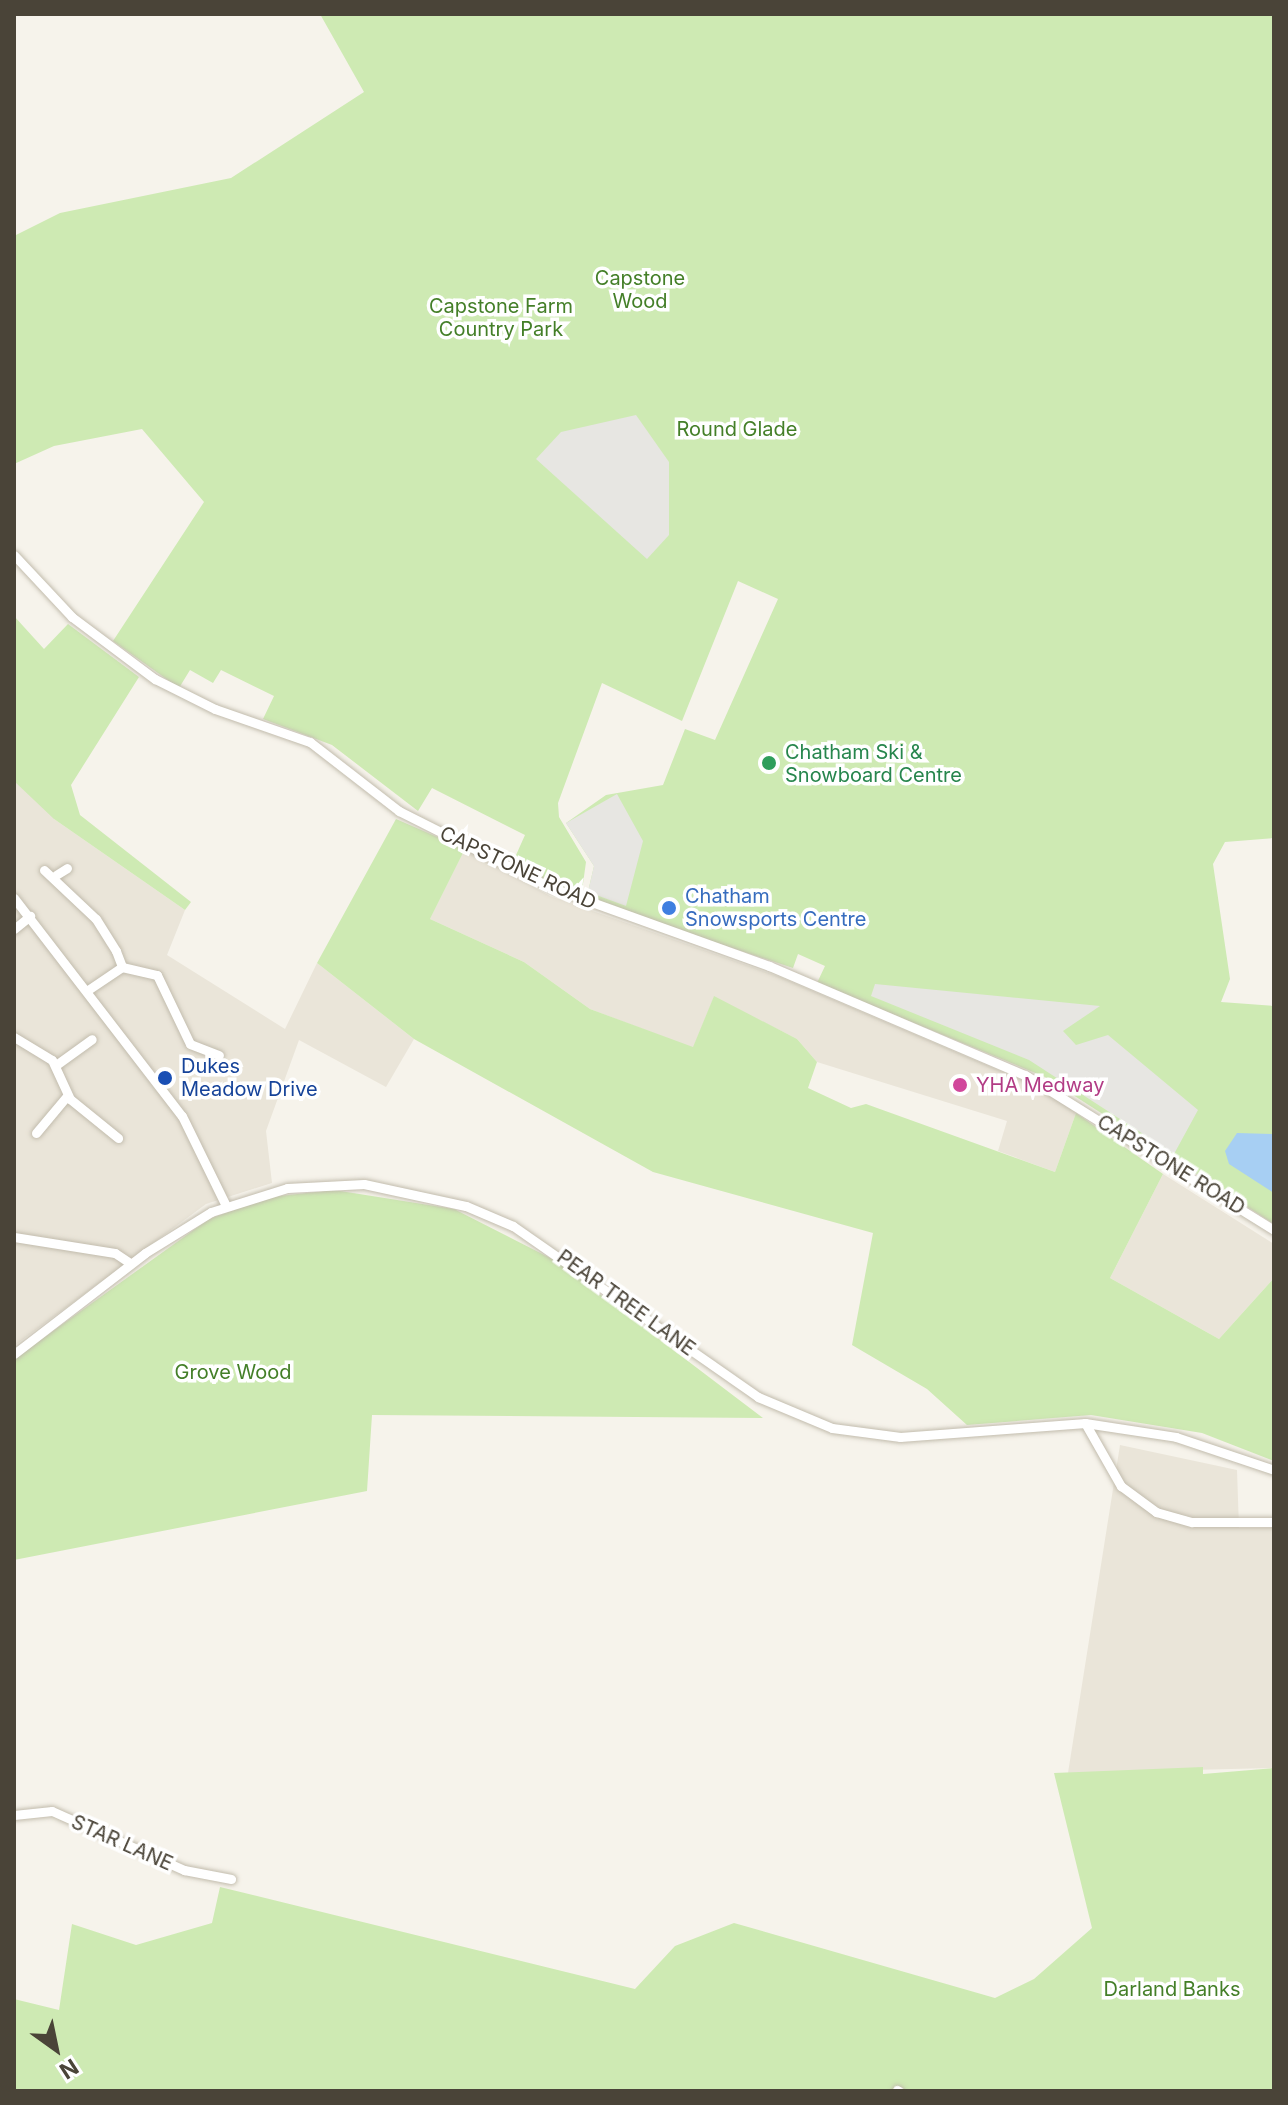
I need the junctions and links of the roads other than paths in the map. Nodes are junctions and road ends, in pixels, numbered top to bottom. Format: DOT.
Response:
graph roads {
  1 [pos="14,555"];
  2 [pos="67,868"];
  3 [pos="44,870"];
  4 [pos="56,875"];
  5 [pos="14,898"];
  6 [pos="30,916"];
  7 [pos="14,929"];
  8 [pos="122,967"];
  9 [pos="89,989"];
  10 [pos="14,1037"];
  11 [pos="92,1039"];
  12 [pos="219,1055"];
  13 [pos="56,1065"];
  14 [pos="67,1096"];
  15 [pos="36,1133"];
  16 [pos="118,1138"];
  17 [pos="226,1206"];
  18 [pos="1274,1230"];
  19 [pos="14,1237"];
  20 [pos="130,1263"];
  21 [pos="14,1354"];
  22 [pos="1085,1423"];
  23 [pos="1274,1470"];
  24 [pos="1274,1522"];
  25 [pos="14,1815"];
  26 [pos="231,1879"];
  1 -- 18 [label="street, CAPSTONE ROAD"];
  2 -- 4 [label="street"];
  3 -- 4 [label="street"];
  4 -- 8 [label="street"];
  5 -- 6 [label="street"];
  6 -- 7 [label="street"];
  6 -- 9 [label="street"];
  8 -- 9 [label="street"];
  8 -- 12 [label="street"];
  9 -- 17 [label="street"];
  10 -- 13 [label="street"];
  11 -- 13 [label="street"];
  13 -- 14 [label="street"];
  14 -- 15 [label="street"];
  14 -- 16 [label="street"];
  17 -- 20 [label="street, PEAR TREE LANE"];
  17 -- 22 [label="street, PEAR TREE LANE"];
  19 -- 20 [label="street"];
  20 -- 21 [label="street, PEAR TREE LANE"];
  22 -- 23 [label="street, PEAR TREE LANE"];
  22 -- 24 [label="street"];
  25 -- 26 [label="street, STAR LANE"];
}
